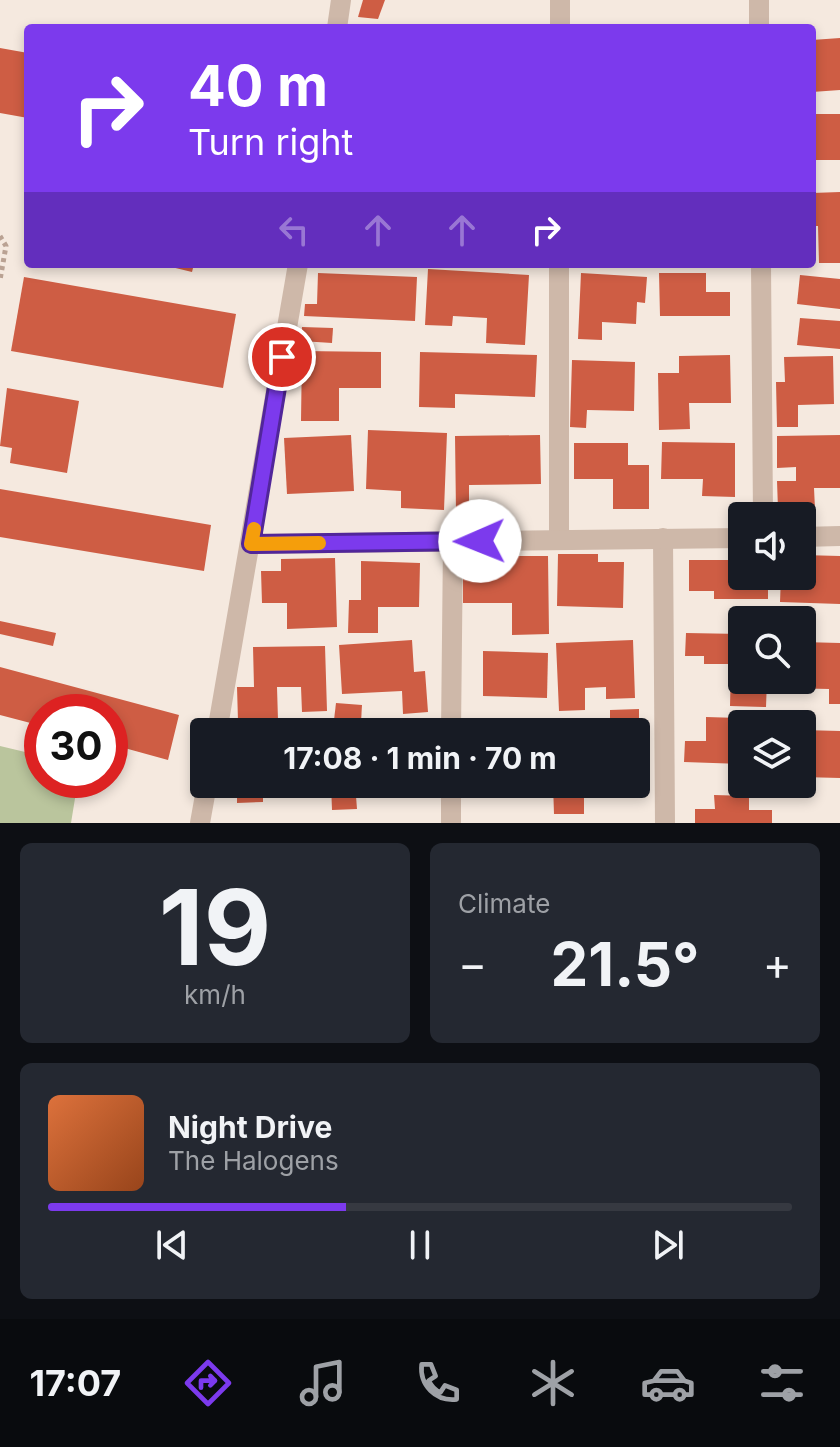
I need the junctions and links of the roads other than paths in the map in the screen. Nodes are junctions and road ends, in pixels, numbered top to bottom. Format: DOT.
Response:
graph roads {
  1 [pos="341,0"];
  2 [pos="560,0"];
  3 [pos="759,0"];
  4 [pos="338,24"];
  5 [pos="560,24"];
  6 [pos="759,24"];
  7 [pos="297,268"];
  8 [pos="559,268"];
  9 [pos="761,268"];
  10 [pos="763,502"];
  11 [pos="840,536"];
  12 [pos="816,537"];
  13 [pos="663,538"];
  14 [pos="728,538"];
  15 [pos="559,540"];
  16 [pos="453,542"];
  17 [pos="251,544"];
  18 [pos="220,718"];
  19 [pos="451,718"];
  20 [pos="204,798"];
  21 [pos="451,798"];
  22 [pos="200,823"];
  23 [pos="451,823"];
  24 [pos="665,823"];
  1 -- 4 [label="street"];
  2 -- 5 [label="street"];
  3 -- 6 [label="street"];
  7 -- 17 [label="street"];
  8 -- 15 [label="street"];
  9 -- 10 [label="street"];
  11 -- 12 [label="street"];
  13 -- 14 [label="street"];
  13 -- 15 [label="street"];
  13 -- 24 [label="street"];
  15 -- 16 [label="street"];
  16 -- 17 [label="street"];
  16 -- 19 [label="street"];
  17 -- 18 [label="street"];
  20 -- 22 [label="street"];
  21 -- 23 [label="street"];
}
